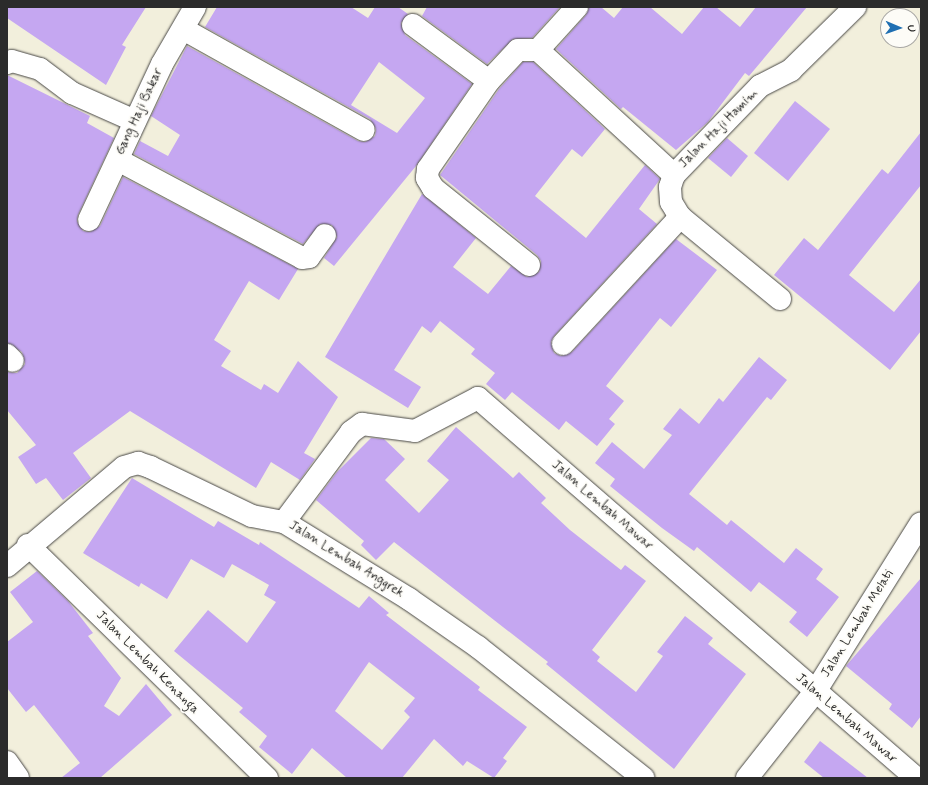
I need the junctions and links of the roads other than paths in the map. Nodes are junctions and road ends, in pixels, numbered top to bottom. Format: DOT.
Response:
graph roads {
  1 [pos="195,7"];
  2 [pos="577,7"];
  3 [pos="855,7"];
  4 [pos="413,25"];
  5 [pos="183,29"];
  6 [pos="538,50"];
  7 [pos="7,63"];
  8 [pos="489,81"];
  9 [pos="134,121"];
  10 [pos="364,130"];
  11 [pos="118,160"];
  12 [pos="674,174"];
  13 [pos="680,217"];
  14 [pos="89,220"];
  15 [pos="325,235"];
  16 [pos="529,265"];
  17 [pos="780,299"];
  18 [pos="563,344"];
  19 [pos="284,522"];
  20 [pos="921,523"];
  21 [pos="28,545"];
  22 [pos="7,566"];
  23 [pos="816,692"];
  24 [pos="7,762"];
  25 [pos="18,778"];
  26 [pos="267,778"];
  27 [pos="643,778"];
  28 [pos="747,778"];
  29 [pos="916,778"];
  1 -- 5 [label="street, Gang Haji Bakar"];
  2 -- 6 [label="street"];
  3 -- 12 [label="street, Jalan Haji Hamim"];
  4 -- 8 [label="street"];
  5 -- 9 [label="street, Gang Haji Bakar"];
  5 -- 10 [label="street"];
  6 -- 8 [label="street"];
  6 -- 12 [label="street"];
  7 -- 9 [label="street"];
  8 -- 16 [label="street"];
  9 -- 11 [label="street, Gang Haji Bakar"];
  11 -- 14 [label="street, Gang Haji Bakar"];
  11 -- 15 [label="street"];
  12 -- 13 [label="street"];
  13 -- 17 [label="street"];
  13 -- 18 [label="street"];
  19 -- 21 [label="street, Jalan Lembah Anggrek"];
  19 -- 23 [label="street, Jalan Lembah Mawar"];
  19 -- 27 [label="street, Jalan Lembah Anggrek"];
  20 -- 23 [label="street, Jalan Lembah Melati"];
  21 -- 22 [label="street, Jalan Lembah Anggrek"];
  21 -- 26 [label="street, Jalan Lembah Kenanga"];
  23 -- 28 [label="street, Jalan Lembah Melati"];
  23 -- 29 [label="street, Jalan Lembah Mawar"];
  24 -- 25 [label="street"];
}
